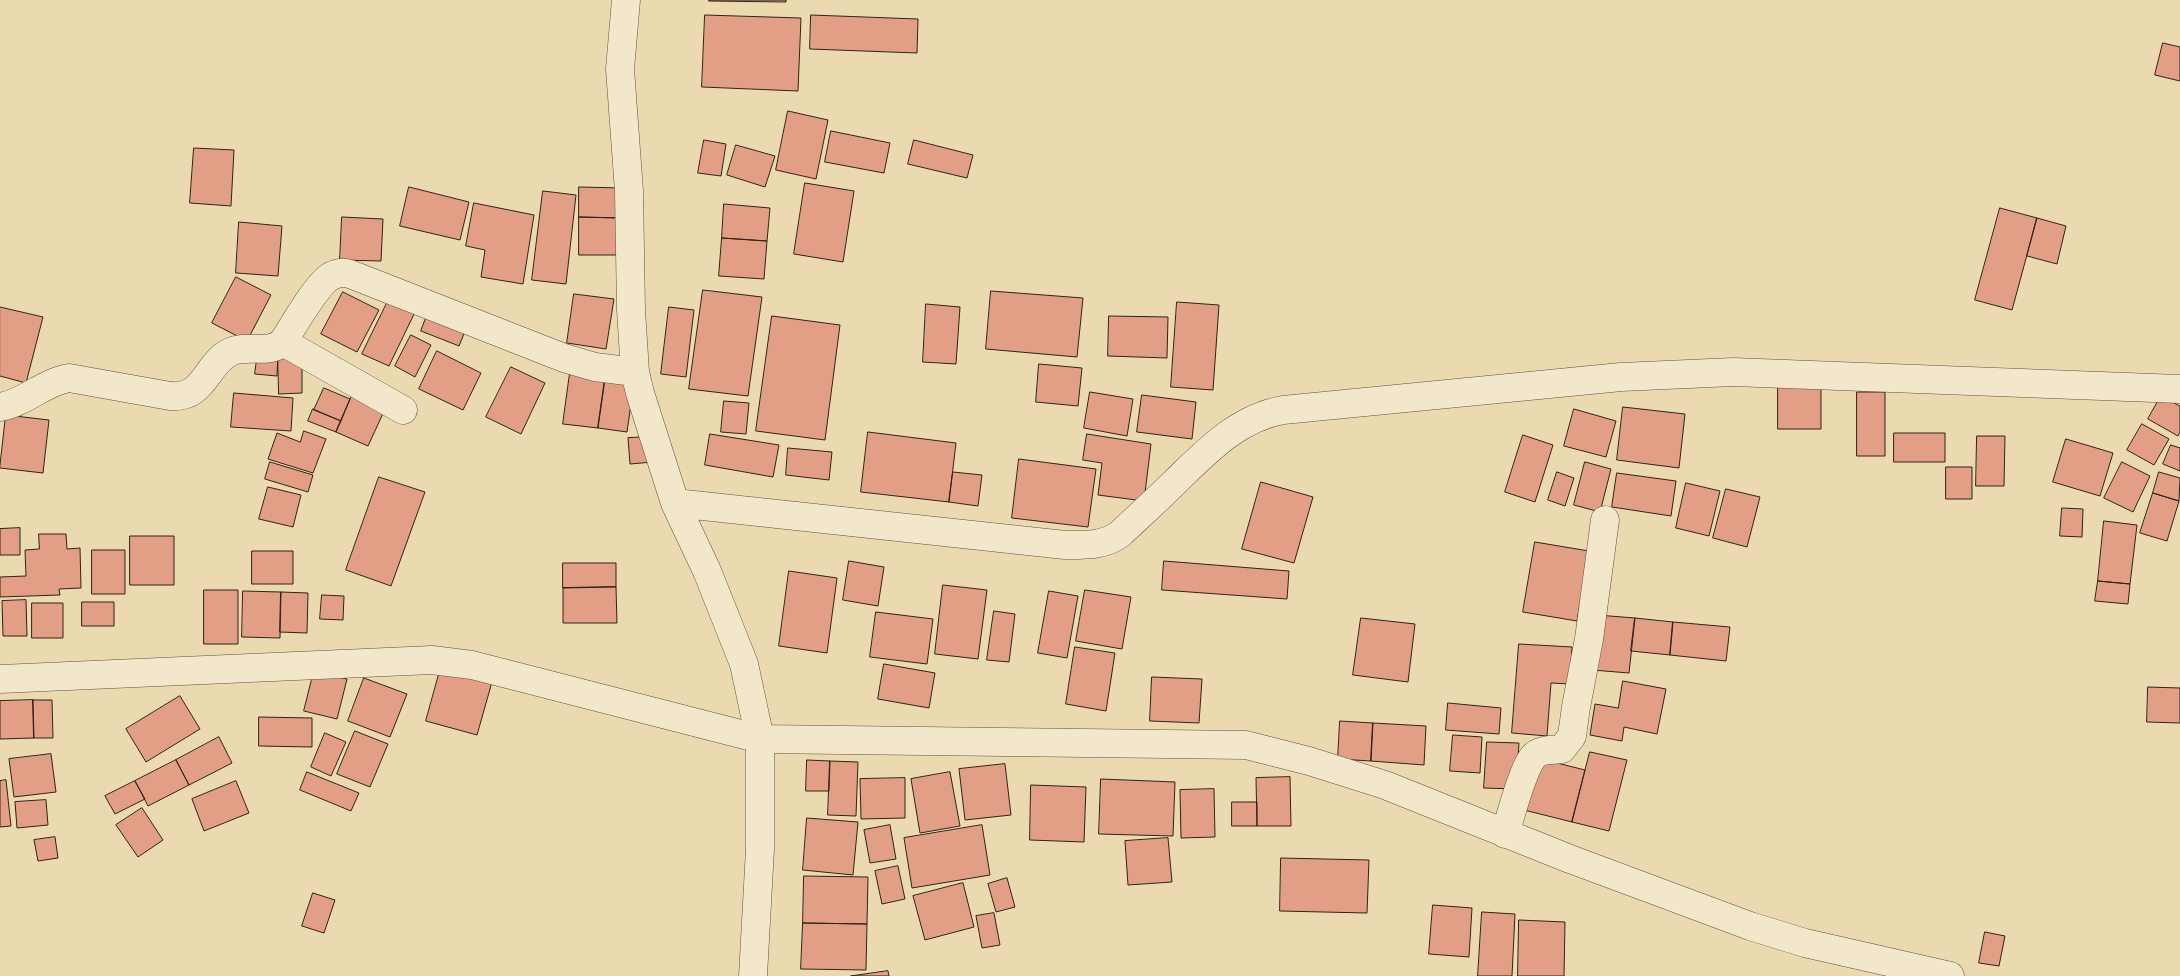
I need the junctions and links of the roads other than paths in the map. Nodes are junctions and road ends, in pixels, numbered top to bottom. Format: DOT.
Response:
graph roads {
  1 [pos="626,0"];
  2 [pos="283,342"];
  3 [pos="635,372"];
  4 [pos="2180,389"];
  5 [pos="0,407"];
  6 [pos="403,410"];
  7 [pos="675,503"];
  8 [pos="1605,520"];
  9 [pos="0,679"];
  10 [pos="760,739"];
  11 [pos="1505,834"];
  12 [pos="753,976"];
  13 [pos="1950,976"];
  1 -- 3 [label="street"];
  2 -- 3 [label="street"];
  2 -- 5 [label="street"];
  2 -- 6 [label="street"];
  3 -- 7 [label="street"];
  4 -- 7 [label="street"];
  7 -- 10 [label="street"];
  8 -- 11 [label="street"];
  9 -- 10 [label="street"];
  10 -- 11 [label="street"];
  10 -- 12 [label="street"];
  11 -- 13 [label="street"];
}
